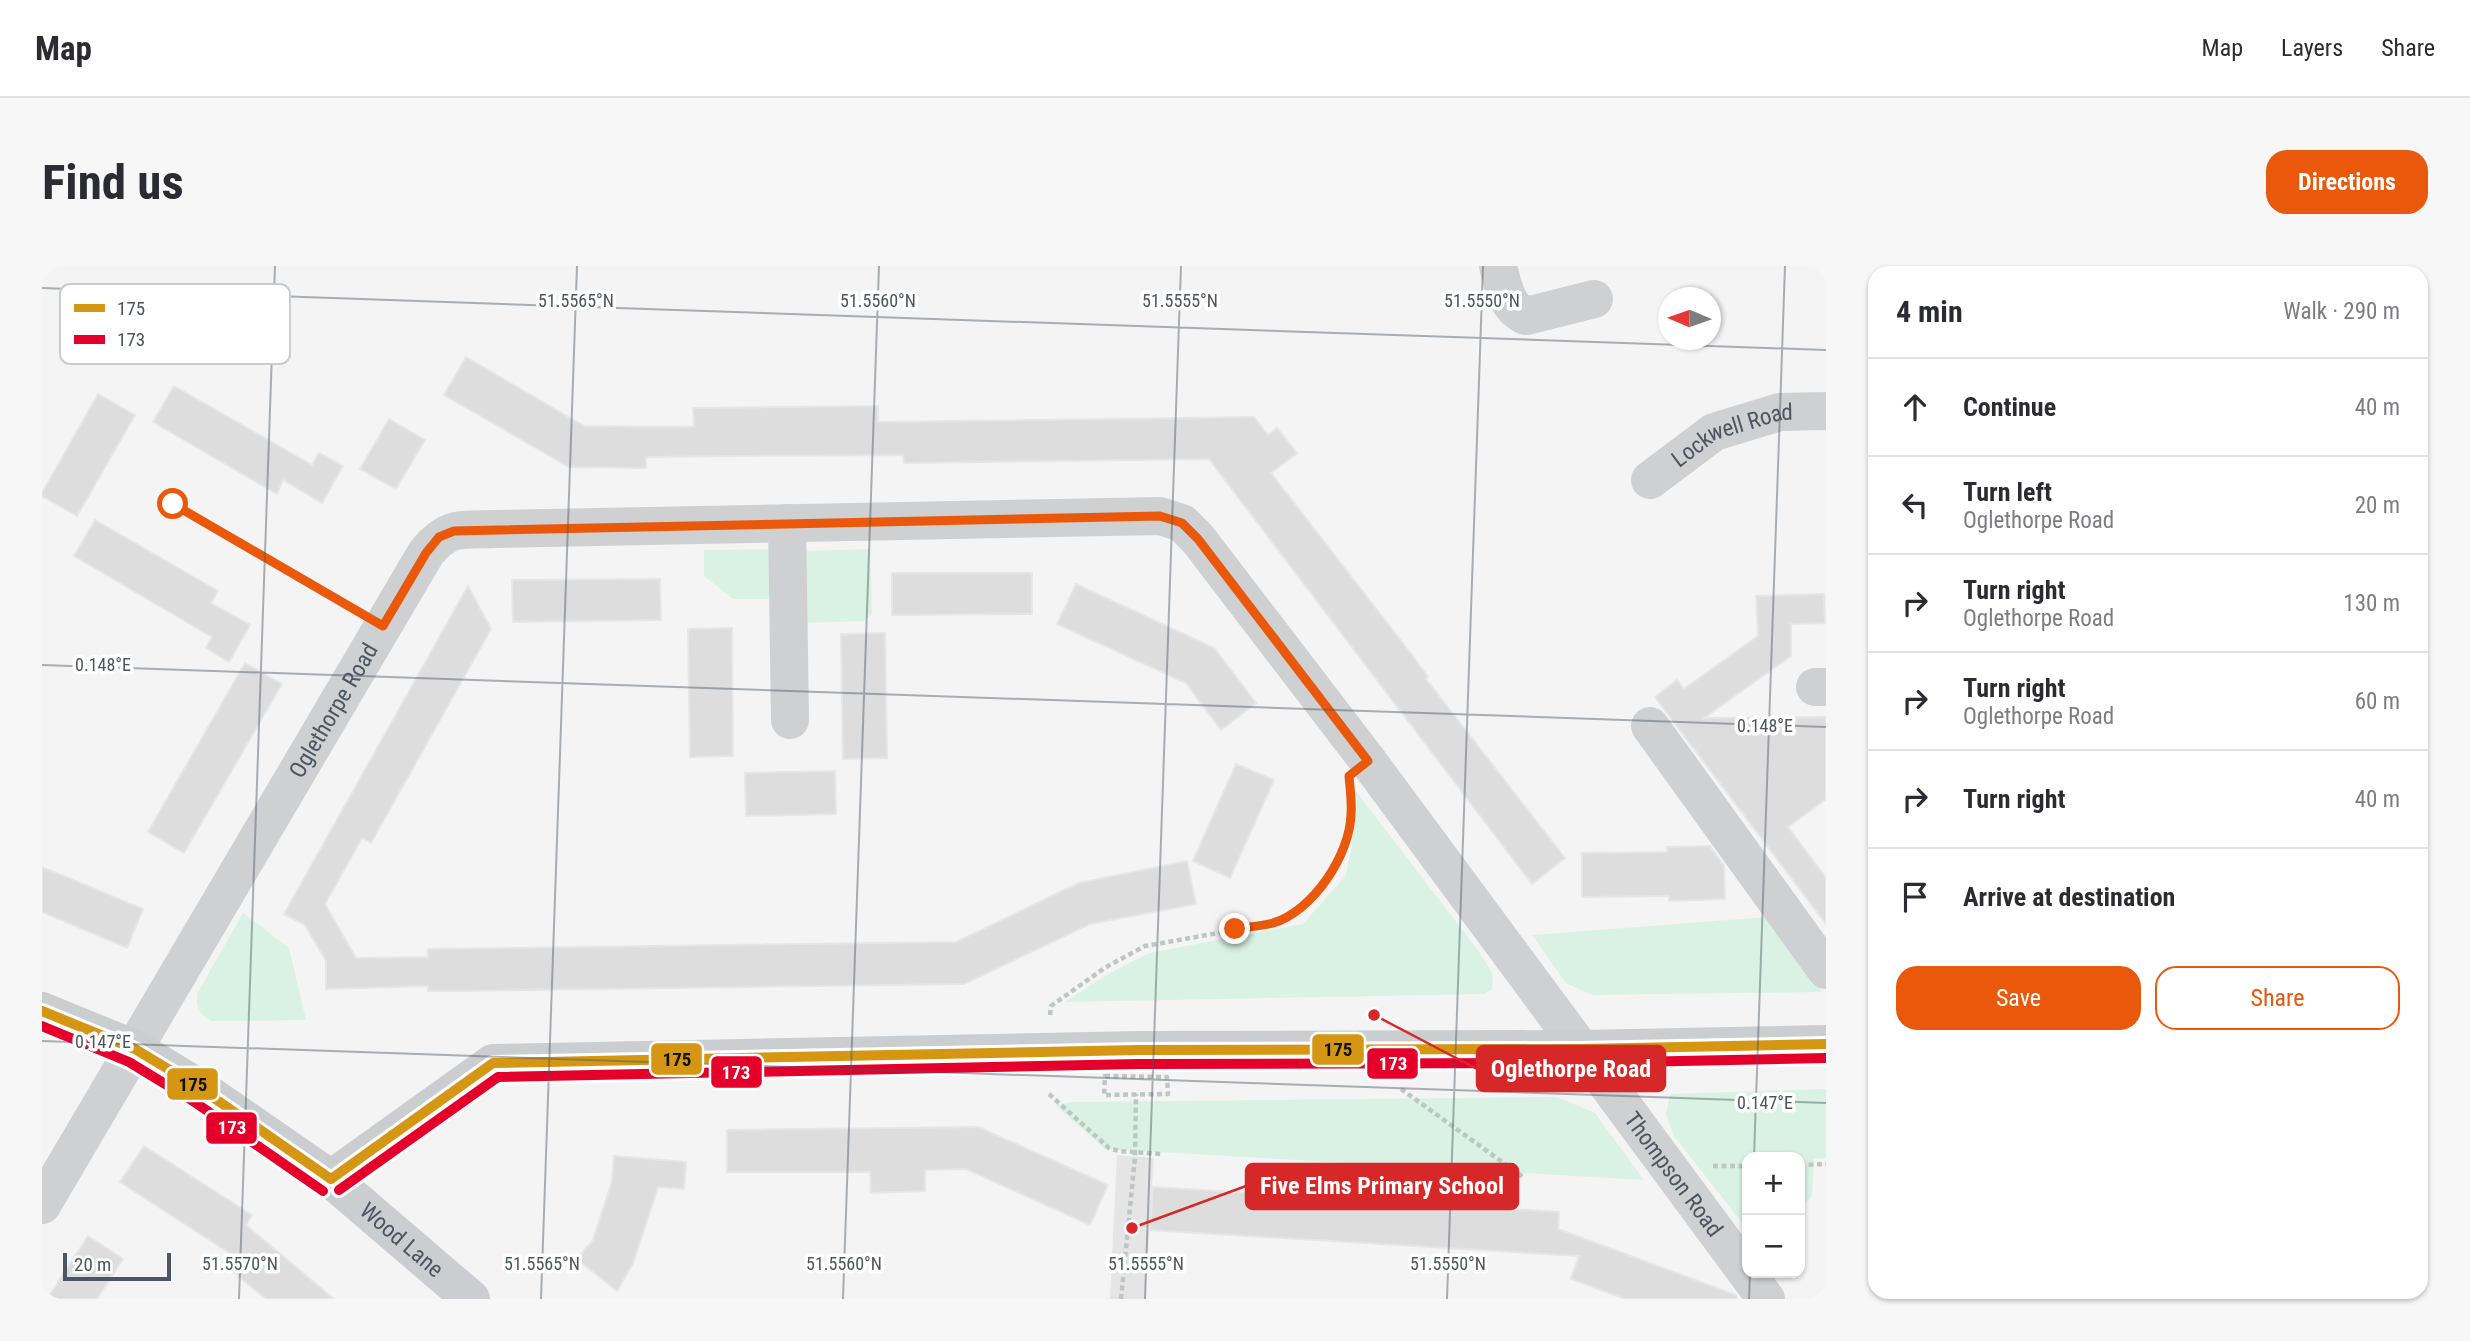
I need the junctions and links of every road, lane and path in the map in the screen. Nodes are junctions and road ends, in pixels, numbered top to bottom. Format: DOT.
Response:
graph roads {
  1 [pos="1498,266"];
  2 [pos="1594,299"];
  3 [pos="1826,411"];
  4 [pos="1650,481"];
  5 [pos="173,504"];
  6 [pos="787,523"];
  7 [pos="383,626"];
  8 [pos="789,720"];
  9 [pos="1650,726"];
  10 [pos="1368,761"];
  11 [pos="1826,970"];
  12 [pos="42,1011"];
  13 [pos="1050,1016"];
  14 [pos="1826,1044"];
  15 [pos="135,1049"];
  16 [pos="1581,1049"];
  17 [pos="1415,1088"];
  18 [pos="1049,1094"];
  19 [pos="1136,1094"];
  20 [pos="1136,1153"];
  21 [pos="1161,1154"];
  22 [pos="1826,1164"];
  23 [pos="1805,1165"];
  24 [pos="1705,1166"];
  25 [pos="1742,1166"];
  26 [pos="1523,1177"];
  27 [pos="331,1178"];
  28 [pos="42,1205"];
  29 [pos="471,1299"];
  30 [pos="1121,1299"];
  31 [pos="1766,1299"];
  1 -- 2 [label="street"];
  3 -- 4 [label="street, Lockwell Road"];
  5 -- 7 [label="path"];
  6 -- 7 [label="street, Oglethorpe Road"];
  6 -- 8 [label="street"];
  6 -- 10 [label="street, Oglethorpe Road"];
  7 -- 15 [label="street, Oglethorpe Road"];
  9 -- 11 [label="street"];
  10 -- 13 [label="path"];
  10 -- 16 [label="street, Oglethorpe Road"];
  12 -- 15 [label="main road, Wood Lane"];
  14 -- 16 [label="main road"];
  15 -- 27 [label="main road, Wood Lane"];
  15 -- 28 [label="street, Oglethorpe Road"];
  16 -- 27 [label="main road"];
  16 -- 31 [label="street, Thompson Road"];
  17 -- 26 [label="path"];
  18 -- 20 [label="path"];
  19 -- 20 [label="path"];
  20 -- 21 [label="path"];
  20 -- 30 [label="path"];
  22 -- 23 [label="path"];
  24 -- 25 [label="path"];
  27 -- 29 [label="main road, Wood Lane"];
}
